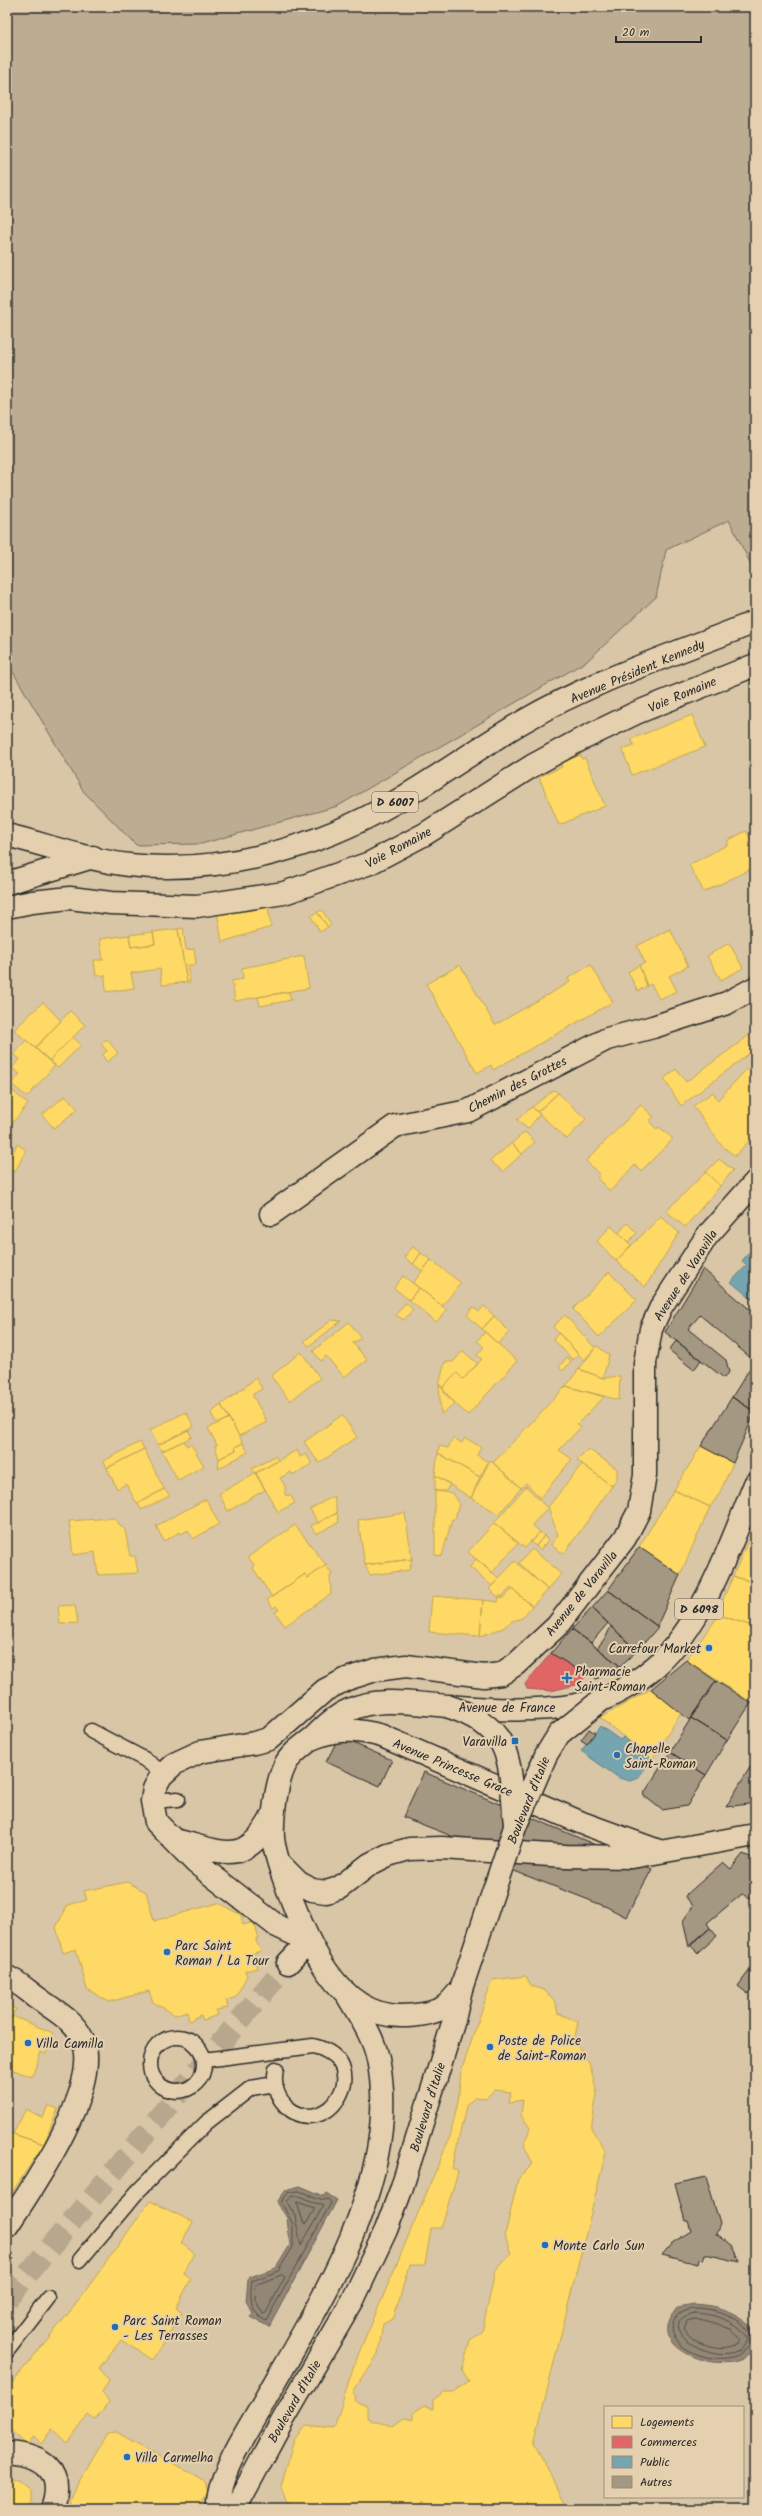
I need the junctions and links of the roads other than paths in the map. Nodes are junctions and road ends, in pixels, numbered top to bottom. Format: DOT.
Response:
graph roads {
  1 [pos="755,622"];
  2 [pos="755,665"];
  3 [pos="7,835"];
  4 [pos="92,857"];
  5 [pos="7,883"];
  6 [pos="7,908"];
  7 [pos="755,988"];
  8 [pos="755,1182"];
  9 [pos="271,1214"];
  10 [pos="755,1484"];
  11 [pos="600,1701"];
  12 [pos="447,1706"];
  13 [pos="91,1731"];
  14 [pos="310,1740"];
  15 [pos="163,1773"];
  16 [pos="178,1799"];
  17 [pos="152,1801"];
  18 [pos="273,1815"];
  19 [pos="515,1827"];
  20 [pos="755,1835"];
  21 [pos="174,1840"];
  22 [pos="660,1851"];
  23 [pos="278,1862"];
  24 [pos="309,1941"];
  25 [pos="288,1963"];
  26 [pos="7,1978"];
  27 [pos="461,1989"];
  28 [pos="346,1993"];
  29 [pos="204,2060"];
  30 [pos="276,2069"];
  31 [pos="275,2084"];
  32 [pos="7,2226"];
  33 [pos="80,2260"];
  34 [pos="48,2298"];
  35 [pos="7,2351"];
  36 [pos="7,2453"];
  37 [pos="52,2509"];
  38 [pos="218,2509"];
  39 [pos="231,2509"];
  1 -- 4 [label="street, Avenue Président Kennedy / D 6007"];
  2 -- 6 [label="street, Voie Romaine"];
  3 -- 4 [label="street, Avenue Président Kennedy / D 6007"];
  4 -- 5 [label="street"];
  7 -- 9 [label="street, Chemin des Grottes"];
  8 -- 15 [label="street, Avenue de Varavilla"];
  10 -- 11 [label="street, Avenue de France / D 6098"];
  11 -- 12 [label="street, Avenue de France, bridge"];
  11 -- 19 [label="street, Boulevard d'Italie, bridge"];
  12 -- 14 [label="street, Avenue de France"];
  12 -- 19 [label="street, bridge"];
  13 -- 15 [label="lane"];
  14 -- 18 [label="street, Avenue de France"];
  14 -- 22 [label="street, Avenue Princesse Grace, bridge"];
  15 -- 17 [label="street, Avenue de Varavilla"];
  16 -- 17 [label="lane"];
  17 -- 21 [label="street"];
  18 -- 21 [label="street"];
  18 -- 23 [label="street, Avenue de France"];
  19 -- 27 [label="street, Boulevard d'Italie, bridge"];
  20 -- 22 [label="street, Avenue Princesse Grace"];
  21 -- 24 [label="street"];
  22 -- 23 [label="street"];
  23 -- 24 [label="street, Boulevard d'Italie"];
  24 -- 25 [label="street"];
  24 -- 28 [label="street, Boulevard d'Italie"];
  26 -- 32 [label="street"];
  27 -- 28 [label="street"];
  27 -- 39 [label="street, Boulevard d'Italie"];
  28 -- 38 [label="street, Boulevard d'Italie"];
  29 -- 31 [label="lane"];
  30 -- 31 [label="lane"];
  31 -- 33 [label="lane"];
  34 -- 35 [label="lane"];
  36 -- 37 [label="street"];
}
